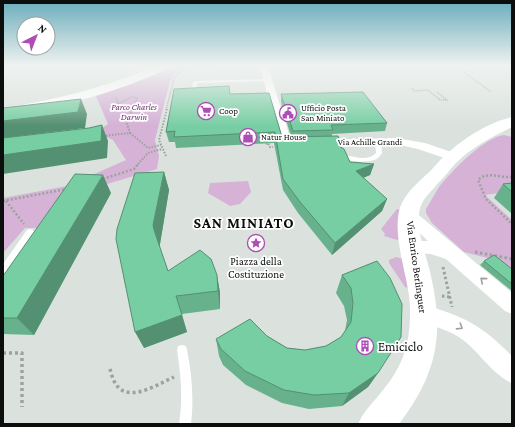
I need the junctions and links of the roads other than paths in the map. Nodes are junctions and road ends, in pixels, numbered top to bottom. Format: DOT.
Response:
graph roads {
  1 [pos="117,86"];
  2 [pos="195,86"];
  3 [pos="270,86"];
  4 [pos="194,94"];
  5 [pos="3,112"];
  6 [pos="510,124"];
  7 [pos="378,141"];
  8 [pos="341,157"];
  9 [pos="453,157"];
  10 [pos="409,215"];
  11 [pos="30,232"];
  12 [pos="412,248"];
  13 [pos="449,259"];
  14 [pos="3,270"];
  15 [pos="512,305"];
  16 [pos="424,314"];
  17 [pos="182,350"];
  18 [pos="512,372"];
  19 [pos="185,424"];
  20 [pos="376,424"];
  1 -- 5 [label="street"];
  2 -- 4 [label="lane"];
  3 -- 7 [label="street, Via Achille Grandi"];
  6 -- 9 [label="street, Via Enrico Berlinguer"];
  7 -- 8 [label="lane"];
  7 -- 9 [label="street, Via Achille Grandi"];
  9 -- 10 [label="street, Via Enrico Berlinguer"];
  10 -- 12 [label="street, Via Enrico Berlinguer"];
  10 -- 13 [label="street"];
  11 -- 14 [label="lane"];
  12 -- 13 [label="street"];
  12 -- 16 [label="street, Via Enrico Berlinguer"];
  15 -- 13 [label="street, one-way"];
  16 -- 18 [label="street, one-way"];
  16 -- 20 [label="street, Via Enrico Berlinguer"];
  17 -- 19 [label="lane"];
}
